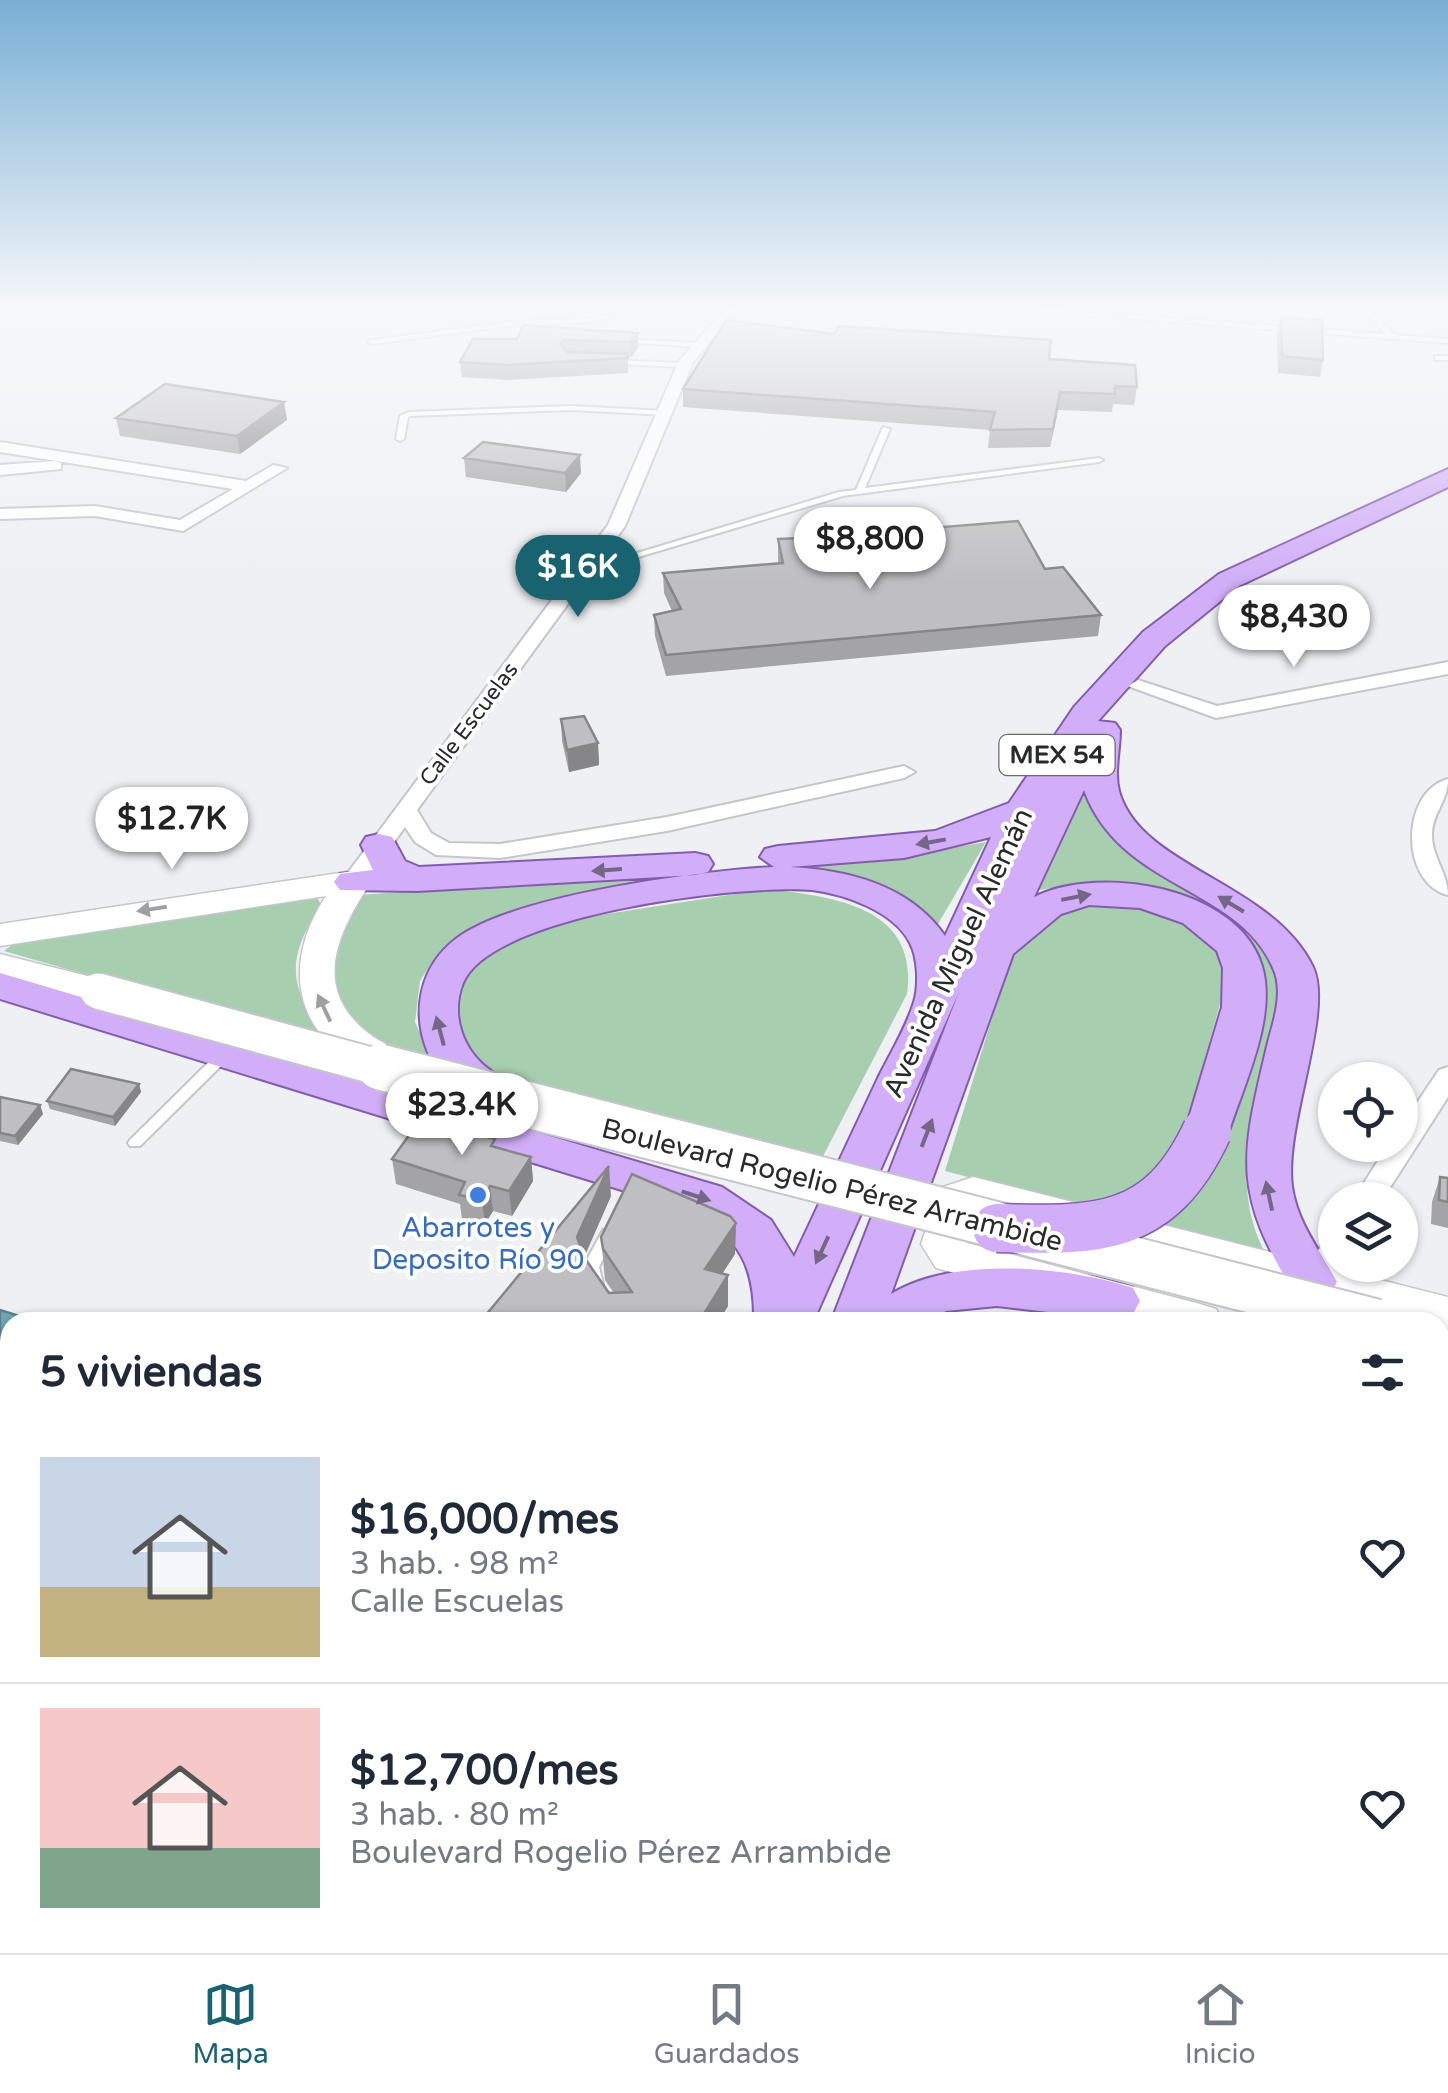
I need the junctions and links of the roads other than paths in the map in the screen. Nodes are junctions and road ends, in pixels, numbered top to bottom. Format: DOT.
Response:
graph roads {
  1 [pos="670,400"];
  2 [pos="665,413"];
  3 [pos="886,429"];
  4 [pos="400,439"];
  5 [pos="0,447"];
  6 [pos="1099,460"];
  7 [pos="105,463"];
  8 [pos="279,468"];
  9 [pos="0,470"];
  10 [pos="1448,477"];
  11 [pos="248,486"];
  12 [pos="860,490"];
  13 [pos="0,514"];
  14 [pos="585,570"];
  15 [pos="1188,621"];
  16 [pos="1448,668"];
  17 [pos="1138,686"];
  18 [pos="1103,730"];
  19 [pos="904,772"];
  20 [pos="1448,786"];
  21 [pos="405,808"];
  22 [pos="1022,810"];
  23 [pos="378,845"];
  24 [pos="417,880"];
  25 [pos="353,882"];
  26 [pos="1448,888"];
  27 [pos="0,935"];
  28 [pos="996,949"];
  29 [pos="0,966"];
  30 [pos="0,974"];
  31 [pos="0,986"];
  32 [pos="94,995"];
  33 [pos="935,1002"];
  34 [pos="225,1054"];
  35 [pos="1448,1076"];
  36 [pos="418,1078"];
  37 [pos="538,1109"];
  38 [pos="135,1143"];
  39 [pos="1379,1182"];
  40 [pos="850,1190"];
  41 [pos="901,1203"];
  42 [pos="614,1222"];
  43 [pos="997,1228"];
  44 [pos="1318,1284"];
  45 [pos="603,1296"];
  46 [pos="1116,1302"];
  47 [pos="778,1312"];
  48 [pos="793,1312"];
  49 [pos="860,1312"];
  50 [pos="900,1312"];
  51 [pos="1158,1312"];
  52 [pos="1336,1312"];
  53 [pos="1435,1312"];
  1 -- 2 [label="street, Calle Escuelas"];
  2 -- 4 [label="lane"];
  2 -- 14 [label="street, Calle Escuelas"];
  3 -- 12 [label="lane"];
  5 -- 7 [label="street"];
  6 -- 12 [label="lane"];
  7 -- 9 [label="street"];
  7 -- 11 [label="street"];
  8 -- 11 [label="street"];
  10 -- 15 [label="main road, Avenida Miguel Alemán / MEX 54"];
  11 -- 13 [label="street"];
  12 -- 14 [label="lane"];
  14 -- 21 [label="street, Calle Escuelas"];
  15 -- 17 [label="main road, Avenida Miguel Alemán / MEX 54"];
  15 -- 22 [label="main road, Avenida Miguel Alemán / MEX 54"];
  16 -- 17 [label="street"];
  17 -- 18 [label="main road, Avenida Miguel Alemán / MEX 54"];
  18 -- 28 [label="main road, Avenida Miguel Alemán / MEX 54"];
  44 -- 18 [label="main road, one-way"];
  19 -- 21 [label="street"];
  20 -- 26 [label="street"];
  21 -- 23 [label="street, Calle Escuelas"];
  22 -- 24 [label="main road, one-way"];
  22 -- 33 [label="main road, Avenida Miguel Alemán / MEX 54"];
  23 -- 24 [label="main road"];
  23 -- 25 [label="street, Calle Escuelas"];
  24 -- 25 [label="main road"];
  25 -- 27 [label="main road, one-way"];
  36 -- 25 [label="main road, one-way, bridge"];
  41 -- 28 [label="main road, Avenida Miguel Alemán / MEX 54, one-way"];
  28 -- 43 [label="main road, one-way, bridge"];
  29 -- 32 [label="main road, Boulevard Rogelio Pérez Arrambide"];
  30 -- 32 [label="main road, Boulevard Rogelio Pérez Arrambide"];
  31 -- 34 [label="main road"];
  32 -- 36 [label="main road, Boulevard Rogelio Pérez Arrambide, bridge"];
  32 -- 44 [label="main road, Boulevard Rogelio Pérez Arrambide"];
  37 -- 33 [label="main road, one-way, bridge"];
  33 -- 40 [label="main road, Avenida Miguel Alemán / MEX 54"];
  34 -- 38 [label="lane"];
  34 -- 47 [label="main road, one-way"];
  35 -- 39 [label="street"];
  36 -- 37 [label="main road, Boulevard Rogelio Pérez Arrambide, bridge"];
  37 -- 40 [label="main road, Boulevard Rogelio Pérez Arrambide, bridge"];
  40 -- 41 [label="main road, Boulevard Rogelio Pérez Arrambide, bridge"];
  40 -- 48 [label="main road, Avenida Miguel Alemán / MEX 54, one-way"];
  41 -- 43 [label="main road, Boulevard Rogelio Pérez Arrambide, bridge"];
  41 -- 49 [label="main road, Avenida Miguel Alemán / MEX 54"];
  42 -- 45 [label="lane"];
  43 -- 52 [label="main road, Boulevard Rogelio Pérez Arrambide, bridge"];
  44 -- 46 [label="main road"];
  44 -- 53 [label="main road"];
  46 -- 50 [label="main road"];
  46 -- 51 [label="main road"];
}
